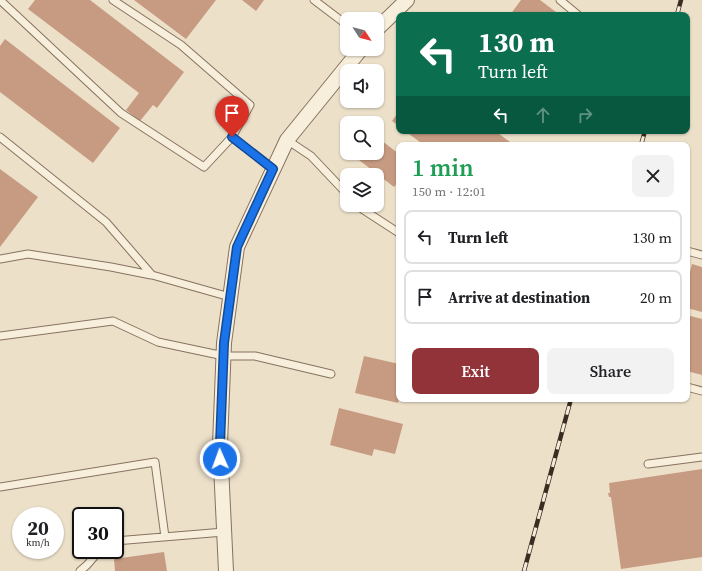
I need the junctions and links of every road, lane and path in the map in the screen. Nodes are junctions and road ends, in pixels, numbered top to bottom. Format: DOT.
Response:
graph roads {
  1 [pos="0,0"];
  2 [pos="113,0"];
  3 [pos="314,0"];
  4 [pos="560,0"];
  5 [pos="574,12"];
  6 [pos="396,14"];
  7 [pos="340,20"];
  8 [pos="384,23"];
  9 [pos="354,56"];
  10 [pos="0,137"];
  11 [pos="232,137"];
  12 [pos="287,140"];
  13 [pos="273,169"];
  14 [pos="340,187"];
  15 [pos="367,212"];
  16 [pos="396,231"];
  17 [pos="690,252"];
  18 [pos="702,255"];
  19 [pos="0,259"];
  20 [pos="152,275"];
  21 [pos="230,297"];
  22 [pos="0,336"];
  23 [pos="224,356"];
  24 [pos="331,374"];
  25 [pos="690,388"];
  26 [pos="702,391"];
  27 [pos="702,457"];
  28 [pos="648,464"];
  29 [pos="0,487"];
  30 [pos="224,532"];
  31 [pos="165,537"];
  32 [pos="124,540"];
  33 [pos="92,559"];
  34 [pos="80,571"];
  35 [pos="226,571"];
  1 -- 11 [label="lane"];
  2 -- 11 [label="lane"];
  3 -- 7 [label="lane"];
  4 -- 5 [label="lane"];
  6 -- 8 [label="street"];
  9 -- 12 [label="street"];
  10 -- 20 [label="lane"];
  11 -- 13 [label="lane"];
  12 -- 13 [label="street"];
  12 -- 14 [label="lane"];
  13 -- 21 [label="street"];
  15 -- 16 [label="lane"];
  17 -- 18 [label="lane"];
  19 -- 20 [label="lane"];
  20 -- 21 [label="lane"];
  21 -- 23 [label="street"];
  22 -- 23 [label="lane"];
  23 -- 24 [label="lane"];
  23 -- 30 [label="street"];
  25 -- 26 [label="lane"];
  27 -- 28 [label="lane"];
  29 -- 31 [label="lane"];
  30 -- 31 [label="lane"];
  30 -- 35 [label="street"];
  31 -- 32 [label="lane"];
  33 -- 34 [label="lane"];
}
